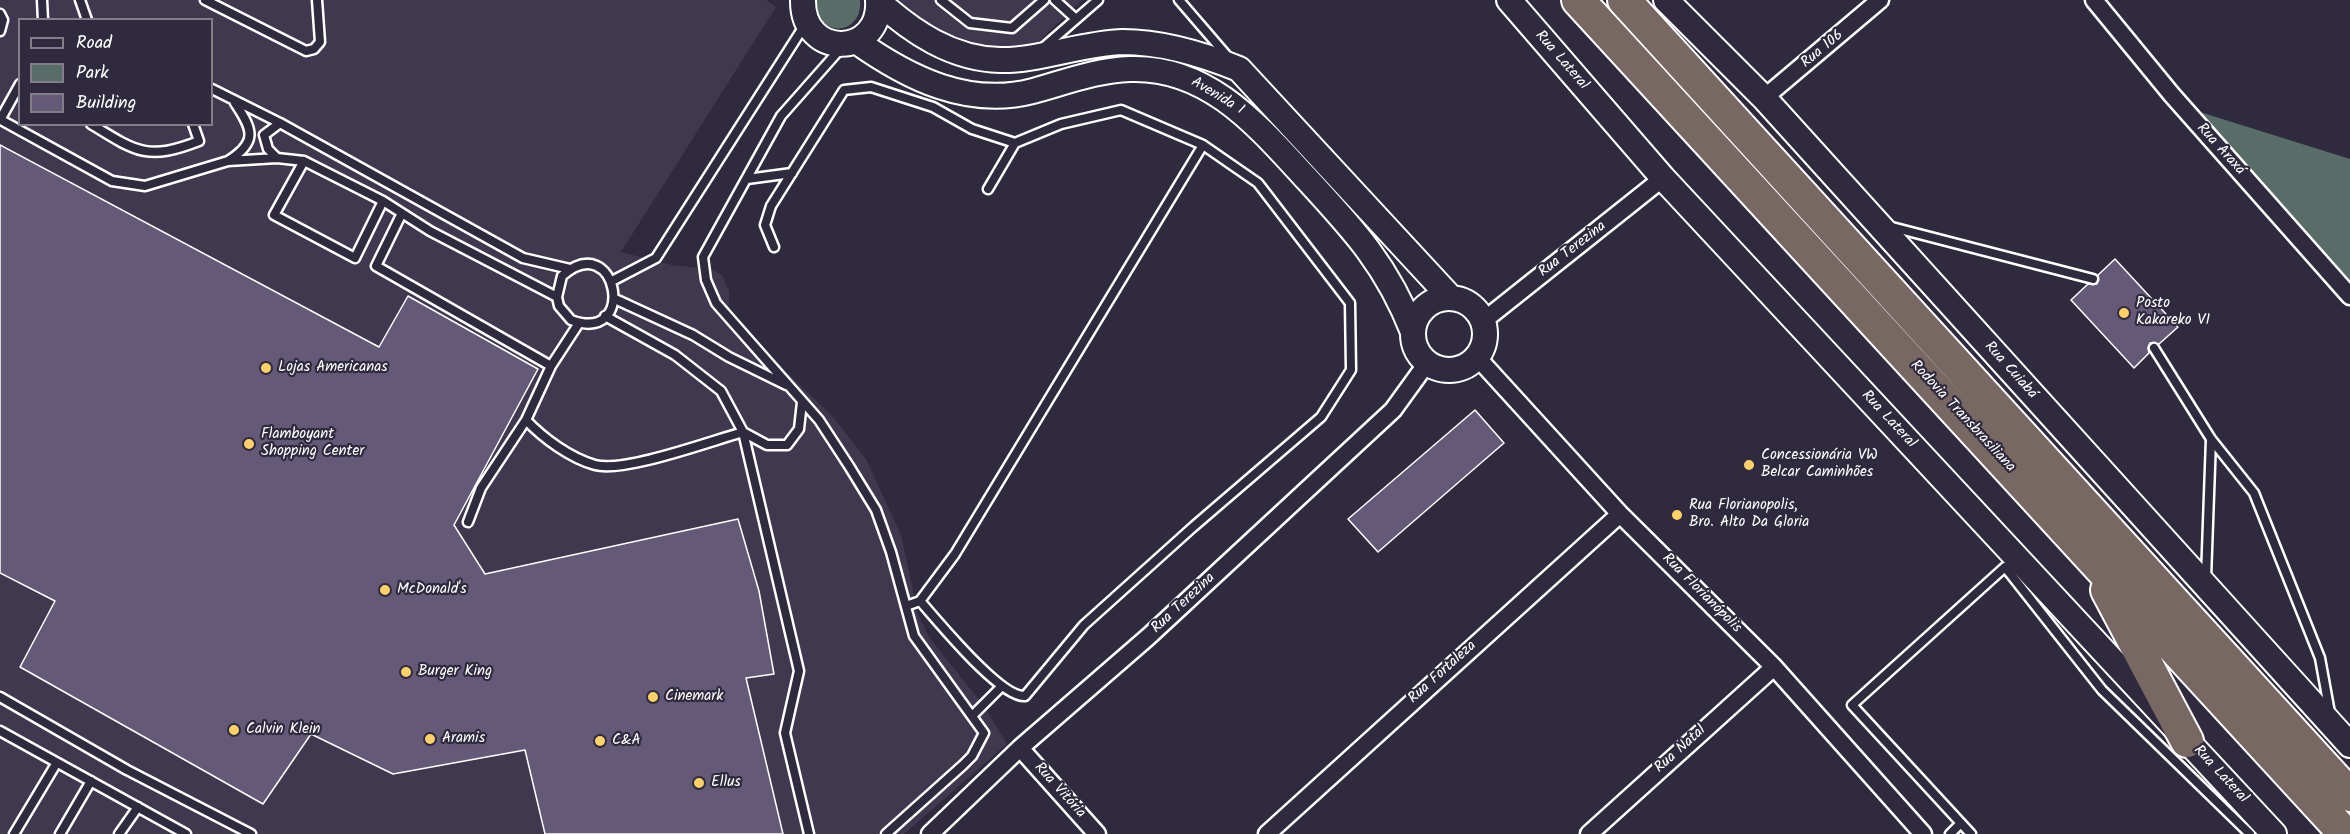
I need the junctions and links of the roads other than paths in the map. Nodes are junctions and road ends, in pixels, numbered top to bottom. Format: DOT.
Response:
graph roads {
  1 [pos="42,0"];
  2 [pos="80,0"];
  3 [pos="205,0"];
  4 [pos="317,0"];
  5 [pos="941,0"];
  6 [pos="1044,0"];
  7 [pos="1055,0"];
  8 [pos="1098,0"];
  9 [pos="1179,0"];
  10 [pos="1509,0"];
  11 [pos="1578,0"];
  12 [pos="1624,0"];
  13 [pos="1666,0"];
  14 [pos="1880,0"];
  15 [pos="2094,0"];
  16 [pos="878,1"];
  17 [pos="804,6"];
  18 [pos="0,14"];
  19 [pos="43,18"];
  20 [pos="86,18"];
  21 [pos="1076,19"];
  22 [pos="0,31"];
  23 [pos="850,43"];
  24 [pos="1035,55"];
  25 [pos="1239,69"];
  26 [pos="18,88"];
  27 [pos="213,90"];
  28 [pos="1764,98"];
  29 [pos="235,103"];
  30 [pos="0,120"];
  31 [pos="280,123"];
  32 [pos="95,126"];
  33 [pos="194,126"];
  34 [pos="1015,143"];
  35 [pos="1203,145"];
  36 [pos="277,158"];
  37 [pos="304,160"];
  38 [pos="228,161"];
  39 [pos="792,173"];
  40 [pos="1663,178"];
  41 [pos="747,179"];
  42 [pos="988,189"];
  43 [pos="383,201"];
  44 [pos="402,213"];
  45 [pos="1877,224"];
  46 [pos="774,247"];
  47 [pos="570,269"];
  48 [pos="2093,279"];
  49 [pos="612,281"];
  50 [pos="2350,296"];
  51 [pos="556,297"];
  52 [pos="1451,298"];
  53 [pos="615,299"];
  54 [pos="605,316"];
  55 [pos="1482,322"];
  56 [pos="579,323"];
  57 [pos="1413,332"];
  58 [pos="2154,348"];
  59 [pos="1476,356"];
  60 [pos="1427,363"];
  61 [pos="551,366"];
  62 [pos="789,387"];
  63 [pos="802,402"];
  64 [pos="525,420"];
  65 [pos="743,432"];
  66 [pos="2211,439"];
  67 [pos="1620,514"];
  68 [pos="468,522"];
  69 [pos="2091,557"];
  70 [pos="2205,587"];
  71 [pos="920,601"];
  72 [pos="906,606"];
  73 [pos="1774,667"];
  74 [pos="1002,686"];
  75 [pos="0,697"];
  76 [pos="972,716"];
  77 [pos="2333,728"];
  78 [pos="0,733"];
  79 [pos="2187,741"];
  80 [pos="2350,746"];
  81 [pos="1020,748"];
  82 [pos="56,764"];
  83 [pos="91,781"];
  84 [pos="2350,795"];
  85 [pos="138,807"];
  86 [pos="1961,822"];
  87 [pos="175,831"];
  88 [pos="14,834"];
  89 [pos="60,834"];
  90 [pos="119,834"];
  91 [pos="186,834"];
  92 [pos="251,834"];
  93 [pos="809,834"];
  94 [pos="886,834"];
  95 [pos="930,834"];
  96 [pos="1097,834"];
  97 [pos="1267,834"];
  98 [pos="1589,834"];
  99 [pos="1923,834"];
  100 [pos="1950,834"];
  101 [pos="1971,834"];
  102 [pos="2250,834"];
  103 [pos="2274,834"];
  104 [pos="2346,834"];
  1 -- 19 [label="lane"];
  2 -- 20 [label="lane"];
  3 -- 4 [label="lane"];
  5 -- 6 [label="lane"];
  7 -- 21 [label="lane"];
  8 -- 21 [label="lane"];
  9 -- 25 [label="lane"];
  10 -- 40 [label="main road, Rua Lateral"];
  11 -- 69 [label="highway, Rodovia Transbrasiliana"];
  12 -- 84 [label="highway, Rodovia Transbrasiliana"];
  13 -- 28 [label="main road, Rua Cuiabá"];
  14 -- 28 [label="street, Rua 106"];
  15 -- 50 [label="street, Rua Araxá"];
  16 -- 23 [label="main road"];
  16 -- 24 [label="main road, Avenida I"];
  17 -- 23 [label="main road, Avenida I"];
  17 -- 49 [label="lane"];
  18 -- 22 [label="lane"];
  21 -- 24 [label="lane"];
  23 -- 41 [label="lane"];
  23 -- 57 [label="main road, Avenida I"];
  24 -- 25 [label="main road, Avenida I"];
  25 -- 52 [label="main road, Avenida I"];
  26 -- 30 [label="lane"];
  27 -- 29 [label="lane"];
  28 -- 45 [label="main road, Rua Cuiabá"];
  29 -- 31 [label="lane"];
  29 -- 38 [label="lane"];
  30 -- 38 [label="lane"];
  31 -- 36 [label="lane"];
  31 -- 47 [label="lane"];
  32 -- 33 [label="lane"];
  34 -- 35 [label="lane"];
  34 -- 39 [label="lane"];
  34 -- 42 [label="lane"];
  35 -- 71 [label="lane"];
  35 -- 74 [label="lane"];
  36 -- 37 [label="lane"];
  36 -- 38 [label="lane"];
  37 -- 43 [label="lane"];
  37 -- 43 [label="lane"];
  39 -- 41 [label="lane"];
  39 -- 46 [label="lane"];
  40 -- 55 [label="street, Rua Terezina"];
  40 -- 79 [label="main road, Rua Lateral"];
  41 -- 62 [label="lane"];
  43 -- 44 [label="lane"];
  44 -- 51 [label="lane"];
  44 -- 61 [label="lane"];
  45 -- 48 [label="lane"];
  45 -- 70 [label="main road, Rua Cuiabá"];
  47 -- 49 [label="lane"];
  47 -- 51 [label="lane"];
  49 -- 53 [label="lane"];
  51 -- 56 [label="lane"];
  52 -- 55 [label="main road"];
  52 -- 57 [label="main road"];
  53 -- 54 [label="lane"];
  53 -- 62 [label="lane"];
  54 -- 56 [label="lane"];
  54 -- 65 [label="lane"];
  55 -- 59 [label="main road"];
  56 -- 61 [label="lane"];
  57 -- 60 [label="main road"];
  58 -- 66 [label="lane"];
  59 -- 60 [label="main road"];
  59 -- 67 [label="street, Rua Florianópolis"];
  60 -- 81 [label="street, Rua Terezina"];
  61 -- 64 [label="lane"];
  62 -- 63 [label="lane"];
  63 -- 65 [label="lane"];
  63 -- 72 [label="lane"];
  64 -- 65 [label="lane"];
  64 -- 68 [label="lane"];
  65 -- 93 [label="lane"];
  66 -- 70 [label="lane"];
  66 -- 77 [label="lane"];
  67 -- 73 [label="street, Rua Florianópolis"];
  67 -- 97 [label="street, Rua Fortaleza"];
  69 -- 79 [label="highway"];
  69 -- 104 [label="highway, Rodovia Transbrasiliana"];
  70 -- 77 [label="main road, Rua Cuiabá"];
  71 -- 72 [label="lane"];
  71 -- 74 [label="lane"];
  72 -- 76 [label="lane"];
  73 -- 98 [label="street, Rua Natal"];
  73 -- 99 [label="street, Rua Florianópolis"];
  74 -- 76 [label="lane"];
  75 -- 92 [label="lane"];
  76 -- 94 [label="lane"];
  77 -- 80 [label="main road, Rua Cuiabá"];
  78 -- 82 [label="lane"];
  79 -- 103 [label="main road, Rua Lateral"];
  81 -- 95 [label="street, Rua Terezina"];
  81 -- 96 [label="street, Rua Vitória"];
  82 -- 83 [label="lane"];
  82 -- 88 [label="lane"];
  83 -- 85 [label="lane"];
  83 -- 89 [label="lane"];
  85 -- 87 [label="lane"];
  85 -- 90 [label="lane"];
  86 -- 100 [label="lane"];
  86 -- 101 [label="lane"];
  86 -- 102 [label="lane"];
  87 -- 91 [label="lane"];
}
